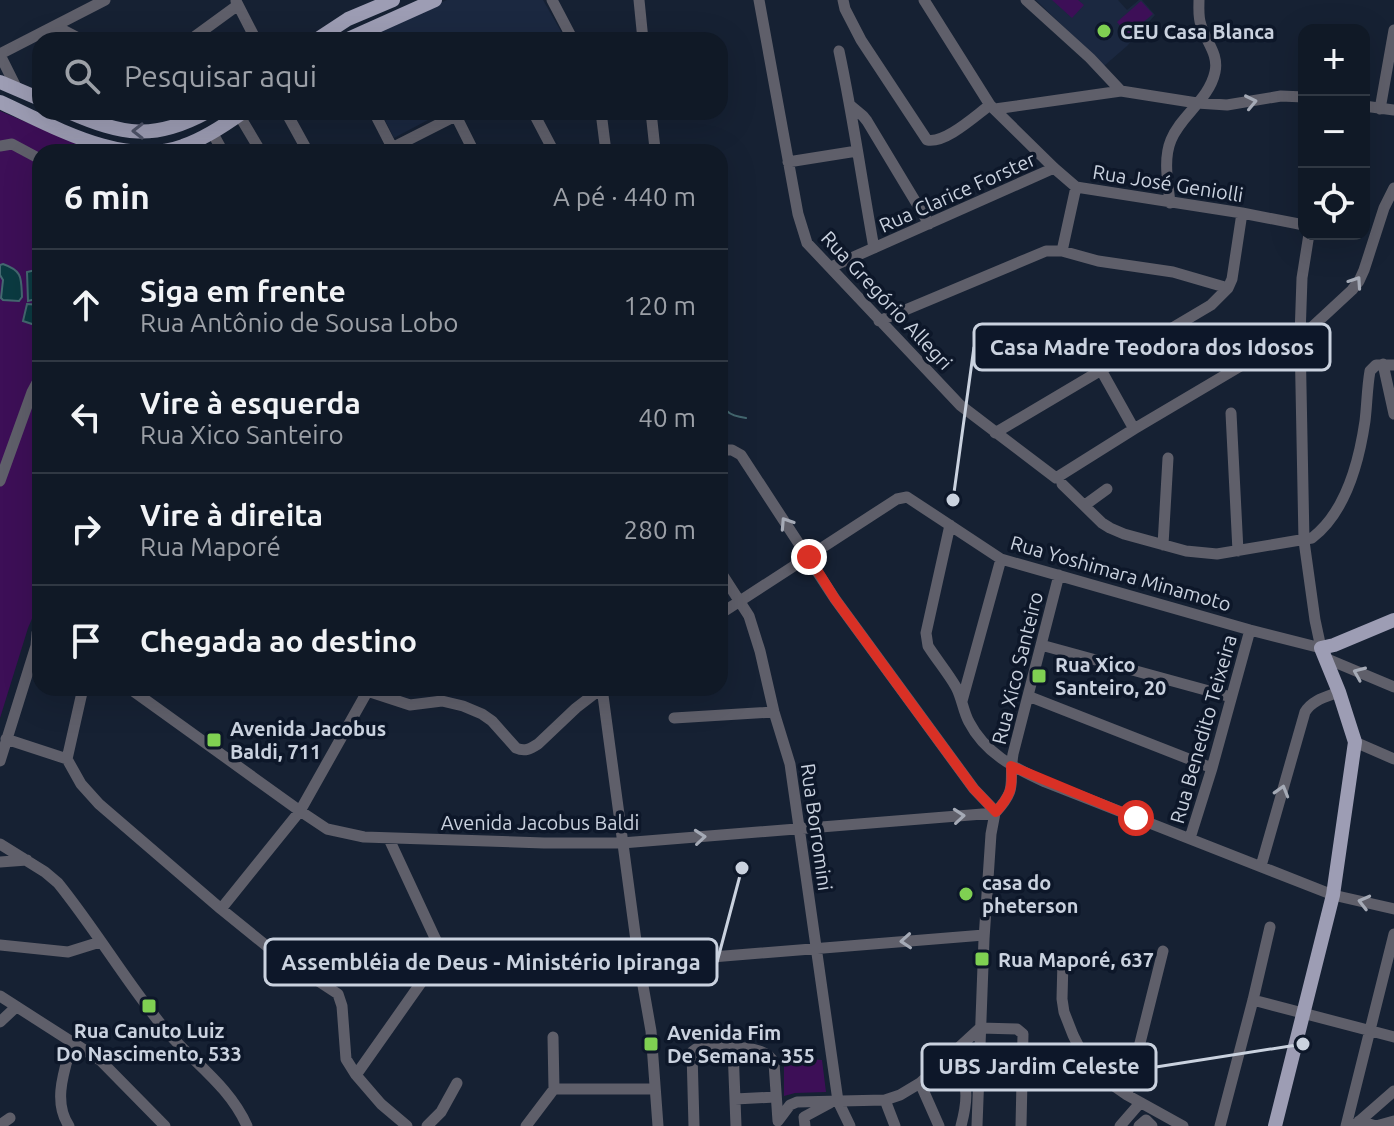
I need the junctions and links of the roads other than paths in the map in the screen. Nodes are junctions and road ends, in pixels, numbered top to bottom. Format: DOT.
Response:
graph roads {
  1 [pos="105,0"];
  2 [pos="393,0"];
  3 [pos="435,0"];
  4 [pos="552,0"];
  5 [pos="639,0"];
  6 [pos="759,0"];
  7 [pos="843,0"];
  8 [pos="924,0"];
  9 [pos="1026,0"];
  10 [pos="1199,0"];
  11 [pos="237,2"];
  12 [pos="55,26"];
  13 [pos="1394,30"];
  14 [pos="44,32"];
  15 [pos="67,32"];
  16 [pos="200,32"];
  17 [pos="252,32"];
  18 [pos="336,32"];
  19 [pos="364,32"];
  20 [pos="569,32"];
  21 [pos="642,32"];
  22 [pos="32,38"];
  23 [pos="839,51"];
  24 [pos="0,55"];
  25 [pos="0,82"];
  26 [pos="17,89"];
  27 [pos="1121,91"];
  28 [pos="32,96"];
  29 [pos="1298,97"];
  30 [pos="0,102"];
  31 [pos="1197,103"];
  32 [pos="851,106"];
  33 [pos="992,107"];
  34 [pos="1370,107"];
  35 [pos="1380,109"];
  36 [pos="1394,110"];
  37 [pos="32,116"];
  38 [pos="40,120"];
  39 [pos="87,120"];
  40 [pos="192,120"];
  41 [pos="231,120"];
  42 [pos="244,120"];
  43 [pos="290,120"];
  44 [pos="378,120"];
  45 [pos="449,120"];
  46 [pos="462,120"];
  47 [pos="537,120"];
  48 [pos="602,120"];
  49 [pos="652,120"];
  50 [pos="212,132"];
  51 [pos="96,144"];
  52 [pos="189,144"];
  53 [pos="219,144"];
  54 [pos="257,144"];
  55 [pos="304,144"];
  56 [pos="391,144"];
  57 [pos="405,144"];
  58 [pos="471,144"];
  59 [pos="550,144"];
  60 [pos="605,144"];
  61 [pos="654,144"];
  62 [pos="0,146"];
  63 [pos="857,151"];
  64 [pos="32,155"];
  65 [pos="788,162"];
  66 [pos="1054,168"];
  67 [pos="1076,187"];
  68 [pos="1394,188"];
  69 [pos="1170,203"];
  70 [pos="1242,213"];
  71 [pos="929,224"];
  72 [pos="1298,224"];
  73 [pos="1308,240"];
  74 [pos="874,248"];
  75 [pos="1062,251"];
  76 [pos="831,267"];
  77 [pos="1228,288"];
  78 [pos="879,321"];
  79 [pos="1300,336"];
  80 [pos="1388,364"];
  81 [pos="1101,370"];
  82 [pos="32,392"];
  83 [pos="1231,413"];
  84 [pos="1394,414"];
  85 [pos="1134,429"];
  86 [pos="995,433"];
  87 [pos="728,450"];
  88 [pos="1168,458"];
  89 [pos="0,481"];
  90 [pos="1059,481"];
  91 [pos="1107,489"];
  92 [pos="1085,505"];
  93 [pos="950,525"];
  94 [pos="1304,541"];
  95 [pos="1163,545"];
  96 [pos="1238,551"];
  97 [pos="809,557"];
  98 [pos="1001,559"];
  99 [pos="1059,575"];
  100 [pos="728,582"];
  101 [pos="741,601"];
  102 [pos="728,609"];
  103 [pos="1394,620"];
  104 [pos="1250,630"];
  105 [pos="1041,645"];
  106 [pos="1323,653"];
  107 [pos="32,663"];
  108 [pos="1394,687"];
  109 [pos="1339,692"];
  110 [pos="81,696"];
  111 [pos="140,696"];
  112 [pos="359,696"];
  113 [pos="381,696"];
  114 [pos="592,696"];
  115 [pos="603,696"];
  116 [pos="1028,696"];
  117 [pos="1231,697"];
  118 [pos="962,702"];
  119 [pos="774,712"];
  120 [pos="674,718"];
  121 [pos="6,739"];
  122 [pos="1355,742"];
  123 [pos="67,759"];
  124 [pos="1394,759"];
  125 [pos="0,761"];
  126 [pos="1011,766"];
  127 [pos="1212,768"];
  128 [pos="300,811"];
  129 [pos="996,812"];
  130 [pos="800,829"];
  131 [pos="1190,838"];
  132 [pos="389,839"];
  133 [pos="622,843"];
  134 [pos="0,844"];
  135 [pos="27,860"];
  136 [pos="0,862"];
  137 [pos="1261,866"];
  138 [pos="1333,895"];
  139 [pos="221,909"];
  140 [pos="1394,909"];
  141 [pos="1270,927"];
  142 [pos="1394,934"];
  143 [pos="984,935"];
  144 [pos="100,942"];
  145 [pos="0,945"];
  146 [pos="816,948"];
  147 [pos="1163,951"];
  148 [pos="442,953"];
  149 [pos="1063,960"];
  150 [pos="639,963"];
  151 [pos="0,996"];
  152 [pos="1253,1000"];
  153 [pos="16,1007"];
  154 [pos="1304,1013"];
  155 [pos="0,1022"];
  156 [pos="980,1028"];
  157 [pos="1369,1030"];
  158 [pos="553,1037"];
  159 [pos="1394,1037"];
  160 [pos="72,1043"];
  161 [pos="733,1048"];
  162 [pos="951,1054"];
  163 [pos="356,1075"];
  164 [pos="457,1083"];
  165 [pos="920,1083"];
  166 [pos="554,1089"];
  167 [pos="655,1089"];
  168 [pos="1394,1091"];
  169 [pos="1127,1095"];
  170 [pos="775,1097"];
  171 [pos="735,1099"];
  172 [pos="885,1100"];
  173 [pos="835,1101"];
  174 [pos="1140,1103"];
  175 [pos="1394,1121"];
  176 [pos="778,1124"];
  177 [pos="1357,1124"];
  178 [pos="69,1126"];
  179 [pos="165,1126"];
  180 [pos="247,1126"];
  181 [pos="407,1126"];
  182 [pos="427,1126"];
  183 [pos="526,1126"];
  184 [pos="658,1126"];
  185 [pos="694,1126"];
  186 [pos="736,1126"];
  187 [pos="805,1126"];
  188 [pos="850,1126"];
  189 [pos="895,1126"];
  190 [pos="939,1126"];
  191 [pos="961,1126"];
  192 [pos="977,1126"];
  193 [pos="1021,1126"];
  194 [pos="1120,1126"];
  195 [pos="1139,1126"];
  196 [pos="1152,1126"];
  197 [pos="1183,1126"];
  198 [pos="1220,1126"];
  199 [pos="1275,1126"];
  200 [pos="1346,1126"];
  1 -- 12 [label="street"];
  2 -- 18 [label="main road"];
  3 -- 19 [label="main road"];
  4 -- 20 [label="street"];
  5 -- 21 [label="street"];
  6 -- 65 [label="street, Rua Gregório Allegri"];
  7 -- 33 [label="street"];
  8 -- 33 [label="street, Rua José Geniolli"];
  9 -- 27 [label="street"];
  10 -- 31 [label="street"];
  11 -- 16 [label="street"];
  11 -- 17 [label="street"];
  12 -- 14 [label="street"];
  12 -- 15 [label="street"];
  13 -- 35 [label="street"];
  22 -- 24 [label="street"];
  23 -- 32 [label="street"];
  24 -- 26 [label="street"];
  25 -- 26 [label="main road"];
  26 -- 28 [label="main road"];
  27 -- 31 [label="street"];
  27 -- 33 [label="street"];
  31 -- 29 [label="street, one-way"];
  30 -- 37 [label="main road"];
  31 -- 69 [label="street"];
  32 -- 63 [label="street"];
  32 -- 71 [label="street"];
  33 -- 66 [label="street, Rua José Geniolli"];
  34 -- 35 [label="street"];
  35 -- 36 [label="street"];
  38 -- 51 [label="main road"];
  40 -- 39 [label="main road, one-way"];
  41 -- 50 [label="main road"];
  42 -- 54 [label="street"];
  43 -- 55 [label="street"];
  44 -- 56 [label="street"];
  45 -- 57 [label="street"];
  46 -- 58 [label="street"];
  47 -- 59 [label="street"];
  48 -- 60 [label="street"];
  49 -- 61 [label="street"];
  50 -- 52 [label="main road"];
  50 -- 53 [label="street"];
  62 -- 64 [label="street"];
  63 -- 65 [label="street"];
  63 -- 74 [label="street"];
  65 -- 76 [label="street, Rua Gregório Allegri"];
  66 -- 67 [label="street, Rua José Geniolli"];
  66 -- 71 [label="street, Rua Clarice Forster"];
  67 -- 69 [label="street, Rua José Geniolli"];
  67 -- 75 [label="street"];
  79 -- 68 [label="street, one-way"];
  69 -- 70 [label="street, Rua José Geniolli"];
  70 -- 72 [label="street, Rua José Geniolli"];
  70 -- 77 [label="street"];
  71 -- 74 [label="street, Rua Clarice Forster"];
  73 -- 79 [label="street"];
  74 -- 76 [label="street, Rua Clarice Forster"];
  75 -- 77 [label="street"];
  75 -- 78 [label="street"];
  76 -- 78 [label="street, Rua Gregório Allegri"];
  77 -- 81 [label="street"];
  78 -- 86 [label="street, Rua Gregório Allegri"];
  79 -- 85 [label="street"];
  79 -- 94 [label="street"];
  80 -- 84 [label="street"];
  80 -- 94 [label="street"];
  81 -- 85 [label="street"];
  81 -- 86 [label="street"];
  82 -- 89 [label="street"];
  83 -- 96 [label="street"];
  85 -- 90 [label="street"];
  86 -- 90 [label="street, Rua Gregório Allegri"];
  97 -- 87 [label="street, one-way"];
  88 -- 95 [label="street"];
  90 -- 92 [label="street, Rua Gregório Allegri"];
  91 -- 92 [label="street"];
  92 -- 95 [label="street, Rua Gregório Allegri"];
  93 -- 97 [label="street, Rua Yoshimara Minamoto"];
  93 -- 98 [label="street, Rua Yoshimara Minamoto"];
  93 -- 118 [label="street"];
  94 -- 96 [label="street, Rua Gregório Allegri"];
  94 -- 106 [label="street"];
  95 -- 96 [label="street, Rua Gregório Allegri"];
  97 -- 101 [label="street, Rua Yoshimara Minamoto"];
  97 -- 129 [label="street"];
  98 -- 99 [label="street, Rua Yoshimara Minamoto"];
  98 -- 118 [label="street"];
  99 -- 104 [label="street, Rua Yoshimara Minamoto"];
  99 -- 105 [label="street, Rua Xico Santeiro"];
  100 -- 101 [label="street, Rua Borromini"];
  101 -- 102 [label="street, Rua Yoshimara Minamoto"];
  101 -- 119 [label="street, Rua Borromini"];
  103 -- 106 [label="main road"];
  104 -- 106 [label="street, Rua Yoshimara Minamoto"];
  104 -- 117 [label="street, Rua Benedito Teixeira"];
  105 -- 116 [label="street, Rua Xico Santeiro"];
  105 -- 117 [label="street"];
  108 -- 106 [label="street, Rua Yoshimara Minamoto, one-way"];
  106 -- 109 [label="main road"];
  107 -- 121 [label="street"];
  109 -- 122 [label="main road"];
  137 -- 109 [label="street, one-way"];
  110 -- 123 [label="street"];
  111 -- 128 [label="street, Avenida Jacobus Baldi"];
  112 -- 128 [label="street"];
  113 -- 114 [label="street"];
  115 -- 133 [label="street"];
  116 -- 126 [label="street, Rua Xico Santeiro"];
  116 -- 127 [label="street"];
  117 -- 127 [label="street, Rua Benedito Teixeira"];
  118 -- 126 [label="street"];
  119 -- 120 [label="street"];
  119 -- 130 [label="street, Rua Borromini"];
  121 -- 123 [label="street"];
  121 -- 125 [label="street"];
  122 -- 124 [label="street"];
  122 -- 138 [label="main road"];
  123 -- 139 [label="street"];
  126 -- 129 [label="street, Rua Xico Santeiro"];
  126 -- 131 [label="street"];
  127 -- 131 [label="street, Rua Benedito Teixeira"];
  128 -- 132 [label="street, Avenida Jacobus Baldi"];
  128 -- 139 [label="street"];
  130 -- 129 [label="street, Avenida Jacobus Baldi, one-way"];
  129 -- 143 [label="street, Rua Xico Santeiro"];
  133 -- 130 [label="street, Avenida Jacobus Baldi, one-way"];
  130 -- 146 [label="street, Rua Borromini"];
  131 -- 137 [label="street"];
  132 -- 133 [label="street, Avenida Jacobus Baldi"];
  132 -- 148 [label="street"];
  133 -- 150 [label="street"];
  134 -- 135 [label="street"];
  135 -- 136 [label="street"];
  135 -- 144 [label="street"];
  137 -- 138 [label="street"];
  140 -- 138 [label="street, one-way"];
  138 -- 154 [label="main road"];
  139 -- 163 [label="street"];
  141 -- 152 [label="street"];
  142 -- 157 [label="street"];
  143 -- 146 [label="street, one-way"];
  143 -- 156 [label="street, Rua Xico Santeiro"];
  144 -- 145 [label="street"];
  144 -- 180 [label="street"];
  146 -- 150 [label="street"];
  146 -- 173 [label="street, Rua Borromini"];
  147 -- 169 [label="street"];
  148 -- 150 [label="street"];
  148 -- 163 [label="street"];
  149 -- 169 [label="street"];
  150 -- 167 [label="street"];
  151 -- 153 [label="street"];
  152 -- 154 [label="street"];
  152 -- 198 [label="street"];
  153 -- 155 [label="street"];
  153 -- 160 [label="street"];
  154 -- 157 [label="street"];
  154 -- 199 [label="main road"];
  156 -- 162 [label="street"];
  156 -- 192 [label="street, Rua Xico Santeiro"];
  156 -- 193 [label="street"];
  157 -- 159 [label="street"];
  157 -- 200 [label="street"];
  158 -- 166 [label="street"];
  160 -- 178 [label="street"];
  160 -- 179 [label="street"];
  161 -- 170 [label="street"];
  161 -- 171 [label="street"];
  161 -- 185 [label="street"];
  162 -- 165 [label="street"];
  162 -- 191 [label="street"];
  163 -- 181 [label="street"];
  164 -- 182 [label="street"];
  165 -- 172 [label="street"];
  165 -- 190 [label="street"];
  166 -- 167 [label="street"];
  166 -- 183 [label="street"];
  167 -- 184 [label="street"];
  168 -- 177 [label="street"];
  169 -- 174 [label="street"];
  170 -- 171 [label="street"];
  170 -- 176 [label="street"];
  171 -- 186 [label="street"];
  172 -- 173 [label="street"];
  172 -- 189 [label="street"];
  173 -- 176 [label="street"];
  173 -- 187 [label="street"];
  173 -- 188 [label="street, Rua Borromini"];
  174 -- 194 [label="street"];
  174 -- 197 [label="street"];
  175 -- 177 [label="street"];
  195 -- 196 [label="street"];
}
